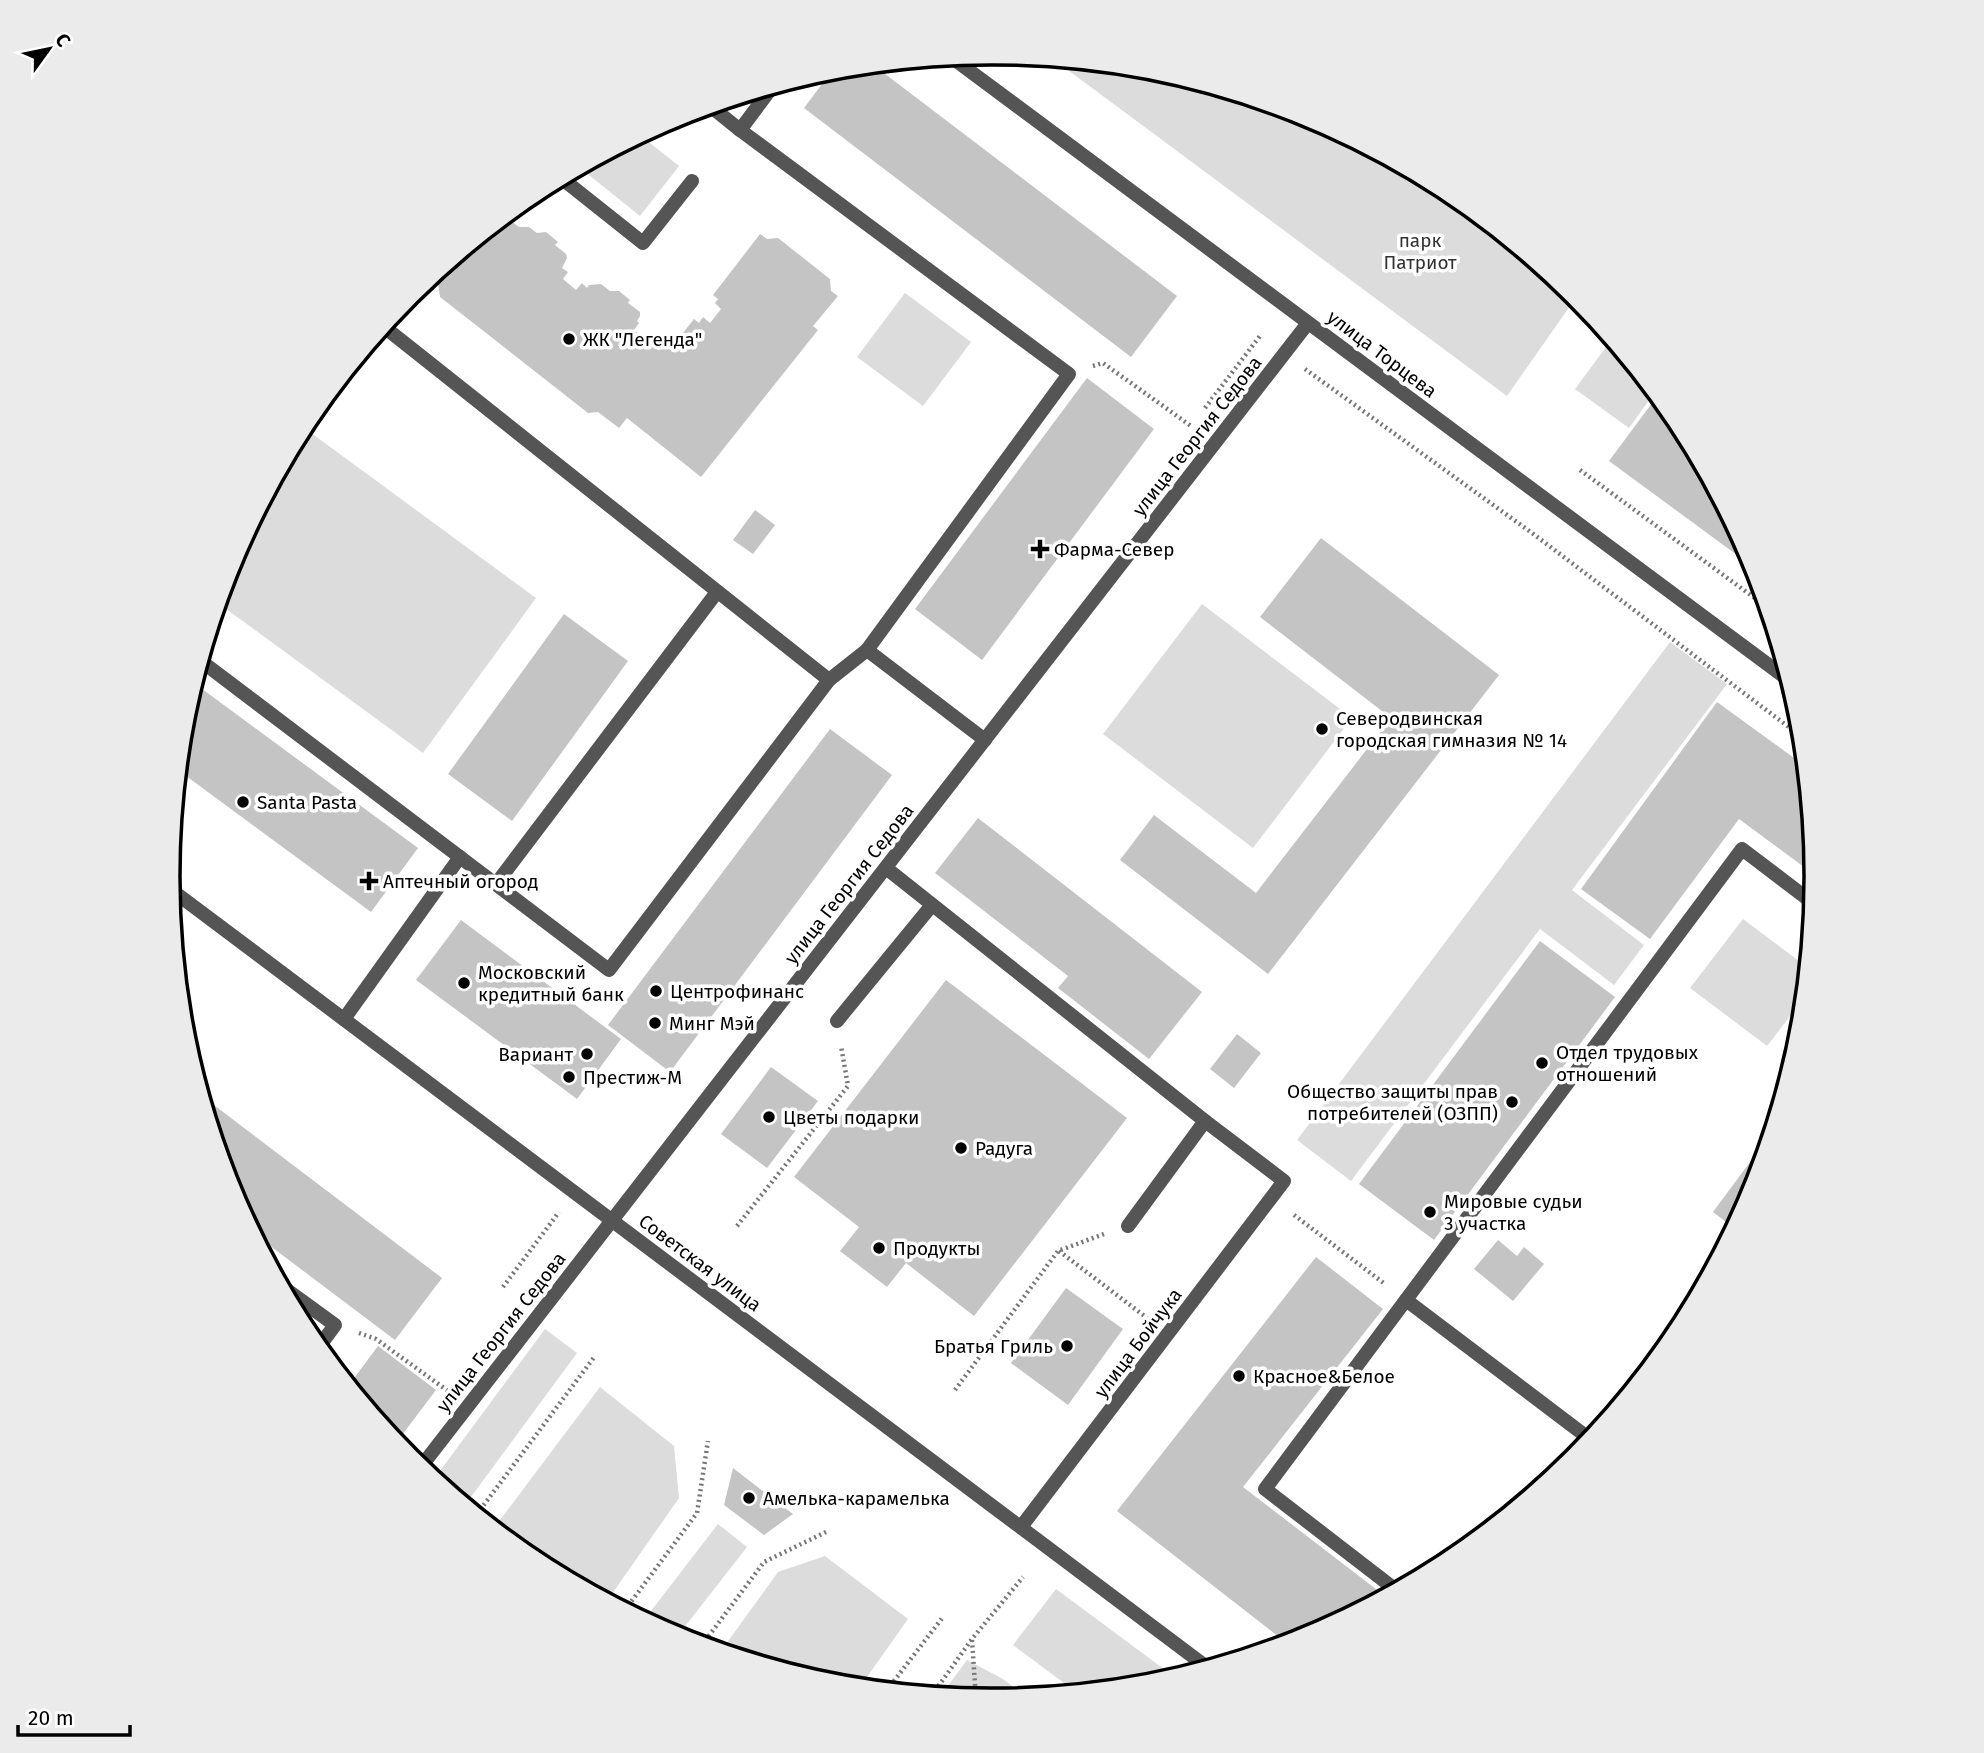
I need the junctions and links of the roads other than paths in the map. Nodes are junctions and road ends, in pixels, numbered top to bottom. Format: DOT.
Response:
graph roads {
  1 [pos="962,66"];
  2 [pos="764,98"];
  3 [pos="718,113"];
  4 [pos="740,130"];
  5 [pos="692,181"];
  6 [pos="569,184"];
  7 [pos="1308,323"];
  8 [pos="391,332"];
  9 [pos="717,592"];
  10 [pos="867,650"];
  11 [pos="208,665"];
  12 [pos="1777,671"];
  13 [pos="829,680"];
  14 [pos="985,740"];
  15 [pos="460,857"];
  16 [pos="886,868"];
  17 [pos="496,884"];
  18 [pos="1803,896"];
  19 [pos="181,897"];
  20 [pos="932,905"];
  21 [pos="344,1019"];
  22 [pos="837,1021"];
  23 [pos="1205,1121"];
  24 [pos="612,1220"];
  25 [pos="1128,1226"];
  26 [pos="300,1299"];
  27 [pos="1406,1300"];
  28 [pos="325,1338"];
  29 [pos="1582,1433"];
  30 [pos="428,1459"];
  31 [pos="1021,1527"];
  32 [pos="1389,1584"];
  33 [pos="1199,1662"];
  1 -- 7 [label="street, улица Торцева"];
  2 -- 4 [label="street"];
  3 -- 4 [label="street"];
  4 -- 10 [label="street"];
  5 -- 6 [label="street"];
  7 -- 12 [label="street, улица Торцева"];
  7 -- 14 [label="street, улица Георгия Седова"];
  8 -- 9 [label="street"];
  9 -- 13 [label="street"];
  9 -- 17 [label="street"];
  10 -- 13 [label="street"];
  10 -- 14 [label="street"];
  11 -- 15 [label="street"];
  13 -- 17 [label="street"];
  14 -- 16 [label="street, улица Георгия Седова"];
  15 -- 17 [label="street"];
  15 -- 21 [label="street"];
  16 -- 20 [label="street"];
  16 -- 24 [label="street, улица Георгия Седова"];
  18 -- 27 [label="street"];
  19 -- 21 [label="street, Советская улица"];
  20 -- 22 [label="street"];
  20 -- 23 [label="street"];
  21 -- 24 [label="street, Советская улица"];
  23 -- 25 [label="street"];
  23 -- 31 [label="street, улица Бойчука"];
  24 -- 30 [label="street, улица Георгия Седова"];
  24 -- 31 [label="street, Советская улица"];
  26 -- 28 [label="street"];
  27 -- 29 [label="street"];
  27 -- 32 [label="street"];
  31 -- 33 [label="street, Советская улица"];
}
